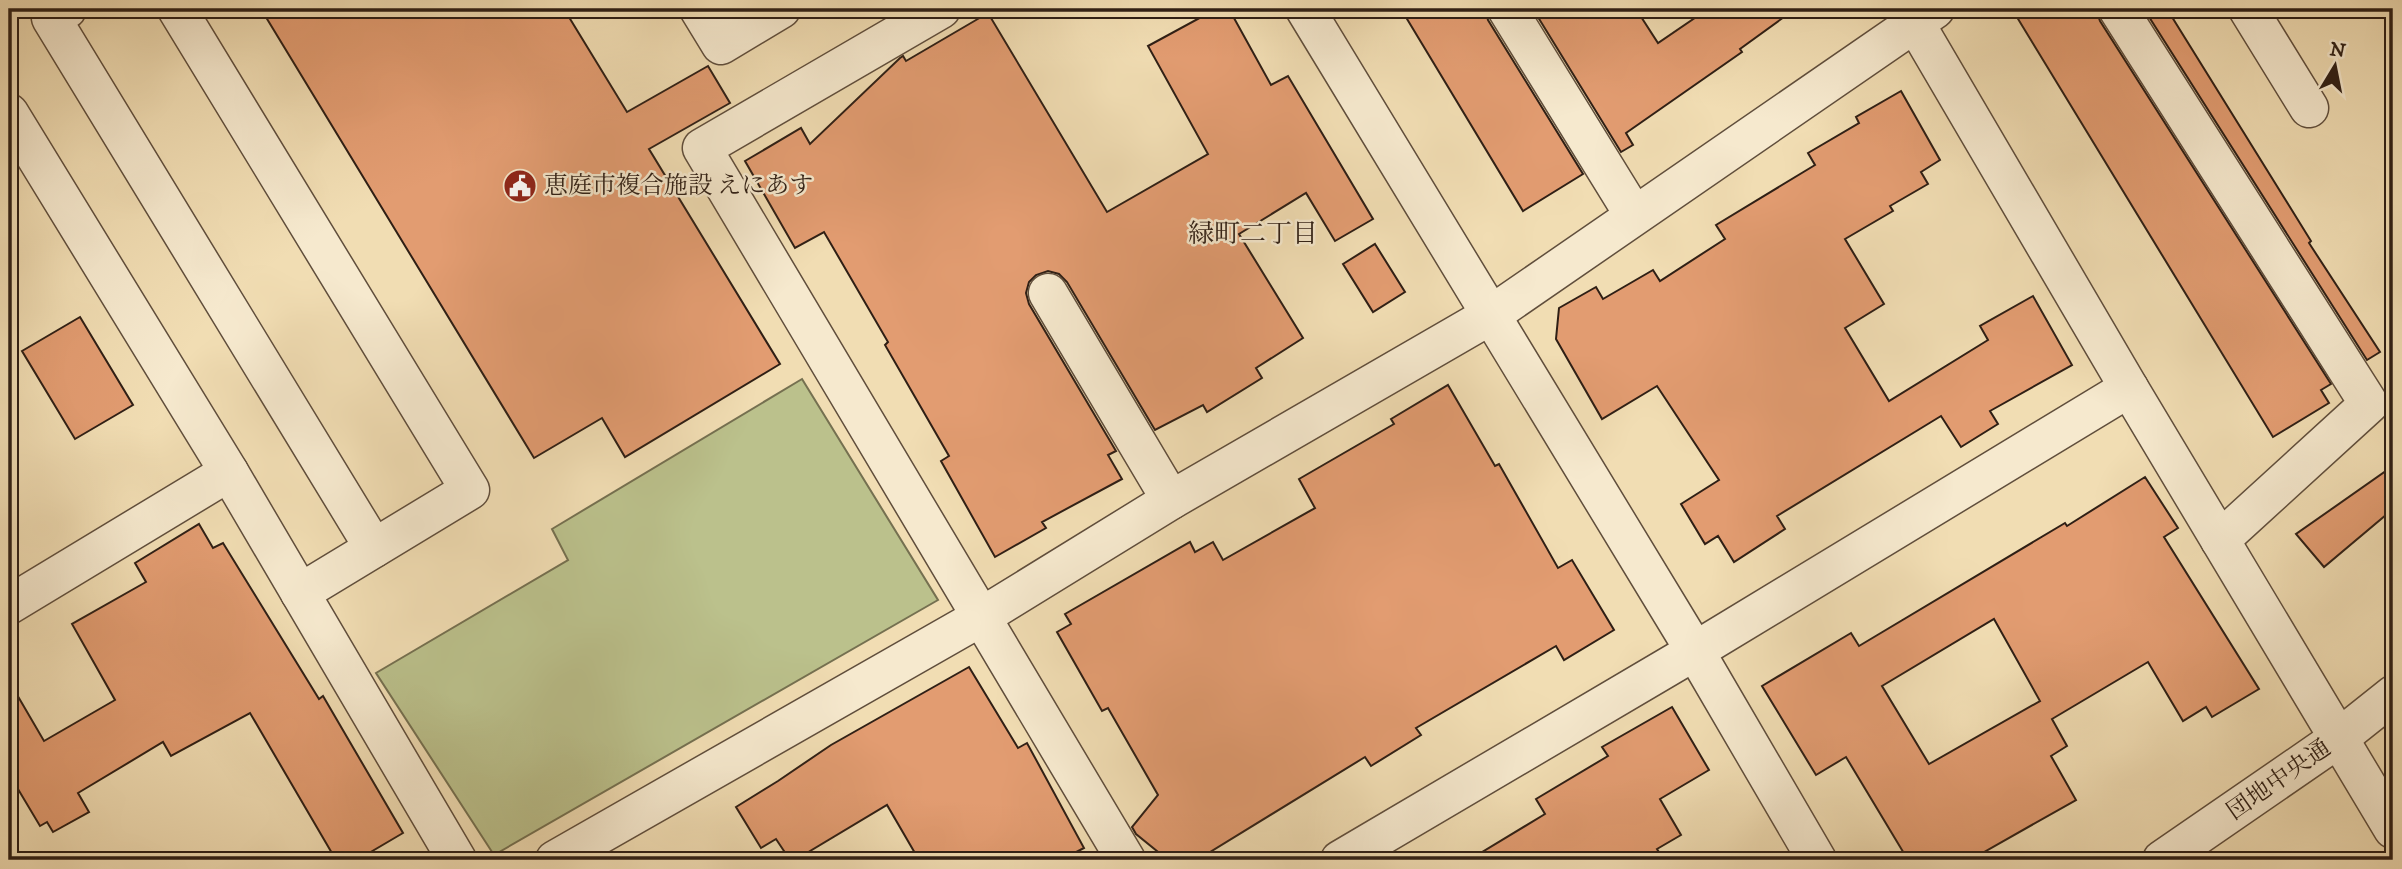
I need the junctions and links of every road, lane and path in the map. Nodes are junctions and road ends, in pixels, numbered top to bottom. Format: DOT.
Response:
graph roads {
  1 [pos="67,9"];
  2 [pos="177,9"];
  3 [pos="699,9"];
  4 [pos="781,9"];
  5 [pos="941,9"];
  6 [pos="1305,9"];
  7 [pos="1507,9"];
  8 [pos="2118,9"];
  9 [pos="2248,9"];
  10 [pos="1925,16"];
  11 [pos="2309,108"];
  12 [pos="9,113"];
  13 [pos="1634,215"];
  14 [pos="1048,293"];
  15 [pos="1491,315"];
  16 [pos="2129,388"];
  17 [pos="229,472"];
  18 [pos="1171,500"];
  19 [pos="2220,540"];
  20 [pos="374,548"];
  21 [pos="300,593"];
  22 [pos="9,605"];
  23 [pos="981,617"];
  24 [pos="1695,651"];
  25 [pos="2393,695"];
  26 [pos="2339,738"];
  27 [pos="2393,829"];
  28 [pos="457,860"];
  29 [pos="555,860"];
  30 [pos="1126,860"];
  31 [pos="1340,860"];
  32 [pos="1818,860"];
  33 [pos="2162,860"];
  1 -- 20 [label="street"];
  2 -- 20 [label="street"];
  3 -- 4 [label="street"];
  5 -- 23 [label="street"];
  6 -- 15 [label="street"];
  7 -- 13 [label="street"];
  8 -- 19 [label="street"];
  9 -- 11 [label="street"];
  10 -- 13 [label="street"];
  10 -- 16 [label="street"];
  12 -- 17 [label="street"];
  13 -- 15 [label="street"];
  14 -- 18 [label="street"];
  15 -- 18 [label="street"];
  15 -- 24 [label="street"];
  16 -- 19 [label="street"];
  16 -- 24 [label="street"];
  17 -- 21 [label="street"];
  17 -- 22 [label="street"];
  18 -- 23 [label="street"];
  19 -- 26 [label="street"];
  20 -- 21 [label="street"];
  21 -- 28 [label="street"];
  23 -- 29 [label="street"];
  23 -- 30 [label="street"];
  24 -- 31 [label="street"];
  24 -- 32 [label="street"];
  25 -- 26 [label="street, 団地中央通"];
  26 -- 27 [label="street"];
  26 -- 33 [label="street, 団地中央通"];
}
